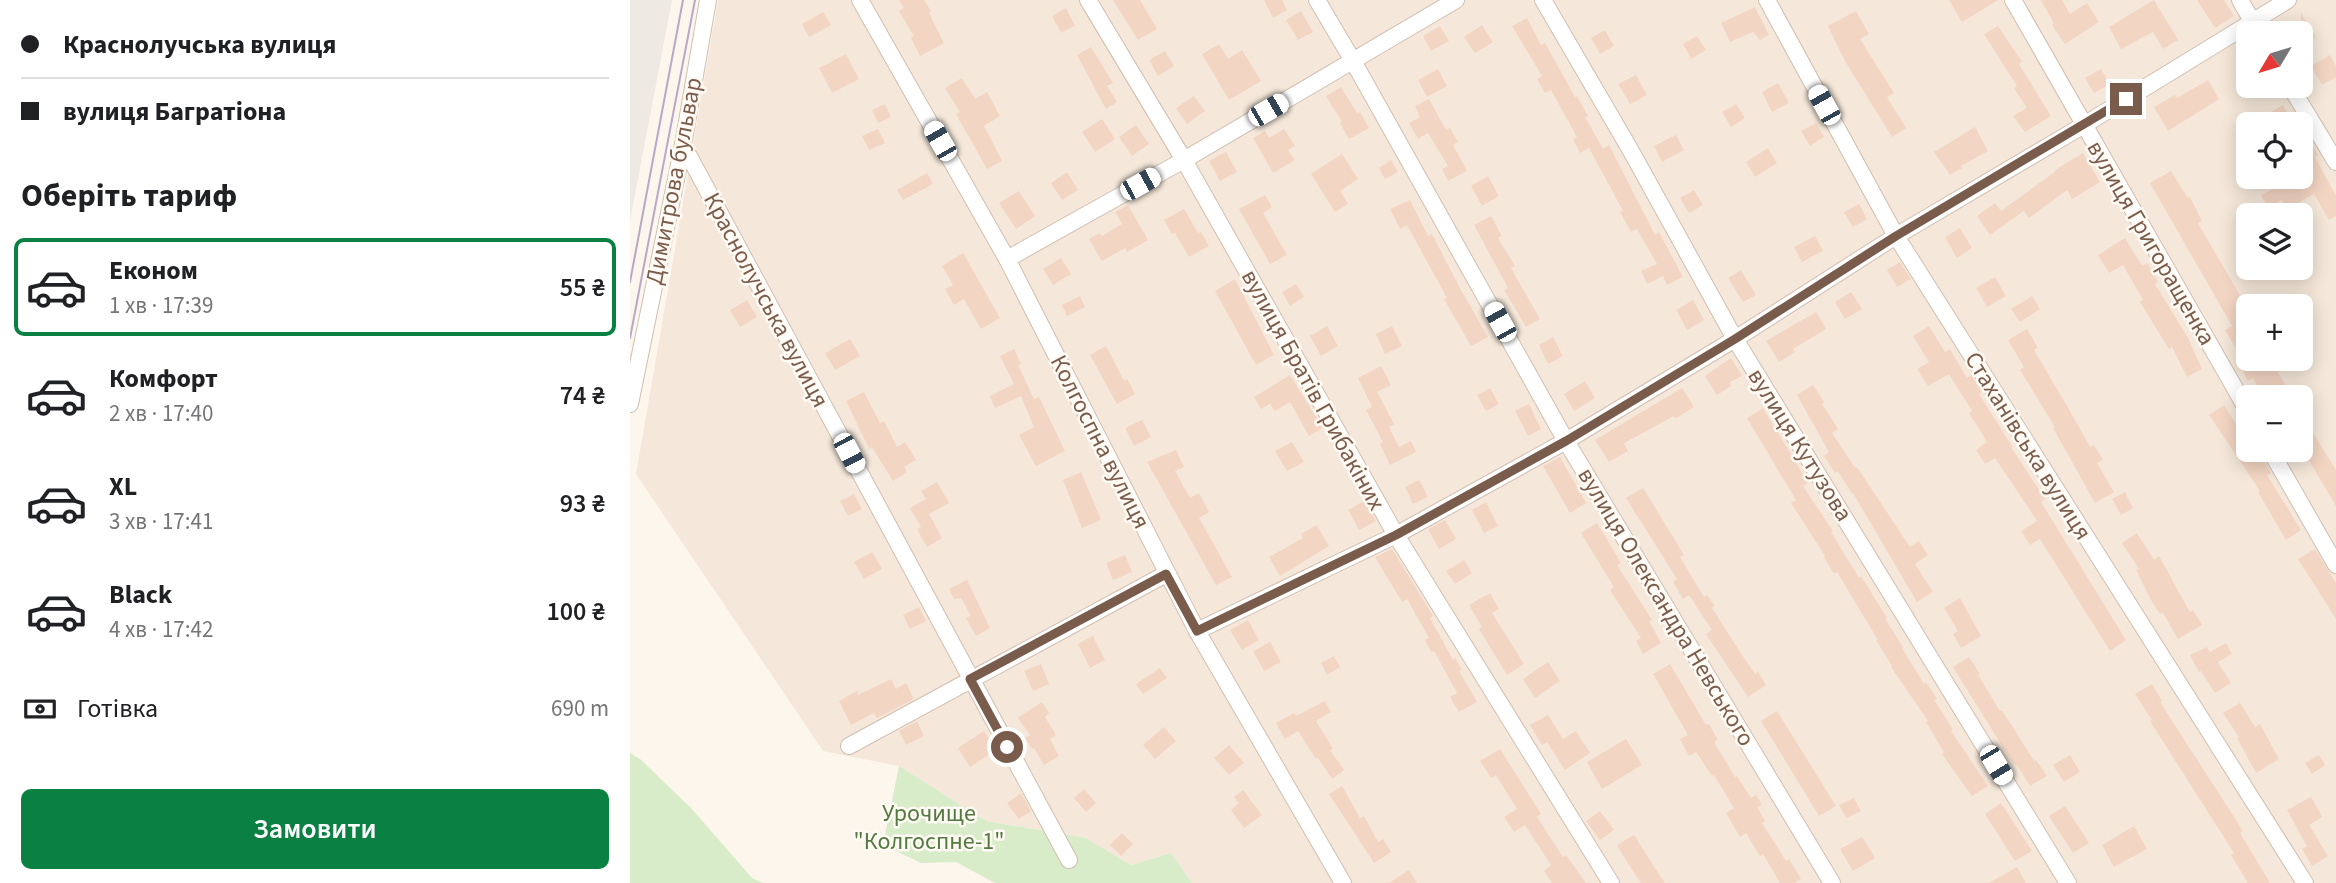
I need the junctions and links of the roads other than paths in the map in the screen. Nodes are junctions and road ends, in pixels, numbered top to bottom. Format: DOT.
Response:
graph roads {
  1 [pos="708,0"];
  2 [pos="860,0"];
  3 [pos="1088,0"];
  4 [pos="1317,0"];
  5 [pos="1456,0"];
  6 [pos="1543,0"];
  7 [pos="1766,0"];
  8 [pos="2013,0"];
  9 [pos="2240,0"];
  10 [pos="2288,0"];
  11 [pos="2252,21"];
  12 [pos="2262,21"];
  13 [pos="2236,38"];
  14 [pos="1353,61"];
  15 [pos="2297,98"];
  16 [pos="2084,125"];
  17 [pos="682,145"];
  18 [pos="1184,160"];
  19 [pos="2336,162"];
  20 [pos="1896,236"];
  21 [pos="1007,259"];
  22 [pos="1735,339"];
  23 [pos="2236,390"];
  24 [pos="630,404"];
  25 [pos="1566,441"];
  26 [pos="2277,462"];
  27 [pos="1396,535"];
  28 [pos="2336,565"];
  29 [pos="1166,574"];
  30 [pos="1197,631"];
  31 [pos="970,679"];
  32 [pos="849,746"];
  33 [pos="1069,860"];
  34 [pos="1343,883"];
  35 [pos="1611,883"];
  36 [pos="1832,883"];
  37 [pos="2068,883"];
  38 [pos="2305,883"];
  1 -- 17 [label="street, Димитрова бульвар"];
  2 -- 21 [label="street, Колгоспна вулиця"];
  3 -- 18 [label="street, вулиця Братів Грибакіних"];
  4 -- 14 [label="street, вулиця Олександра Невського"];
  5 -- 14 [label="street"];
  6 -- 22 [label="street, вулиця Кутузова"];
  7 -- 20 [label="street, Стаханівська вулиця"];
  8 -- 16 [label="street, вулиця Григоращенка"];
  9 -- 11 [label="street"];
  10 -- 12 [label="street"];
  13 -- 16 [label="street"];
  14 -- 18 [label="street"];
  14 -- 25 [label="street, вулиця Олександра Невського"];
  15 -- 19 [label="street"];
  16 -- 20 [label="street"];
  16 -- 23 [label="street, вулиця Григоращенка"];
  17 -- 24 [label="street, Димитрова бульвар"];
  17 -- 31 [label="street, Краснолучська вулиця"];
  18 -- 21 [label="street"];
  18 -- 27 [label="street, вулиця Братів Грибакіних"];
  20 -- 22 [label="street"];
  20 -- 38 [label="street, Стаханівська вулиця"];
  21 -- 29 [label="street, Колгоспна вулиця"];
  22 -- 25 [label="street"];
  22 -- 37 [label="street, вулиця Кутузова"];
  25 -- 27 [label="street"];
  25 -- 36 [label="street, вулиця Олександра Невського"];
  26 -- 28 [label="street"];
  27 -- 30 [label="street"];
  27 -- 35 [label="street, вулиця Братів Грибакіних"];
  29 -- 30 [label="street, Колгоспна вулиця"];
  29 -- 31 [label="street"];
  30 -- 34 [label="street, Колгоспна вулиця"];
  31 -- 32 [label="street"];
  31 -- 33 [label="street, Краснолучська вулиця"];
}
